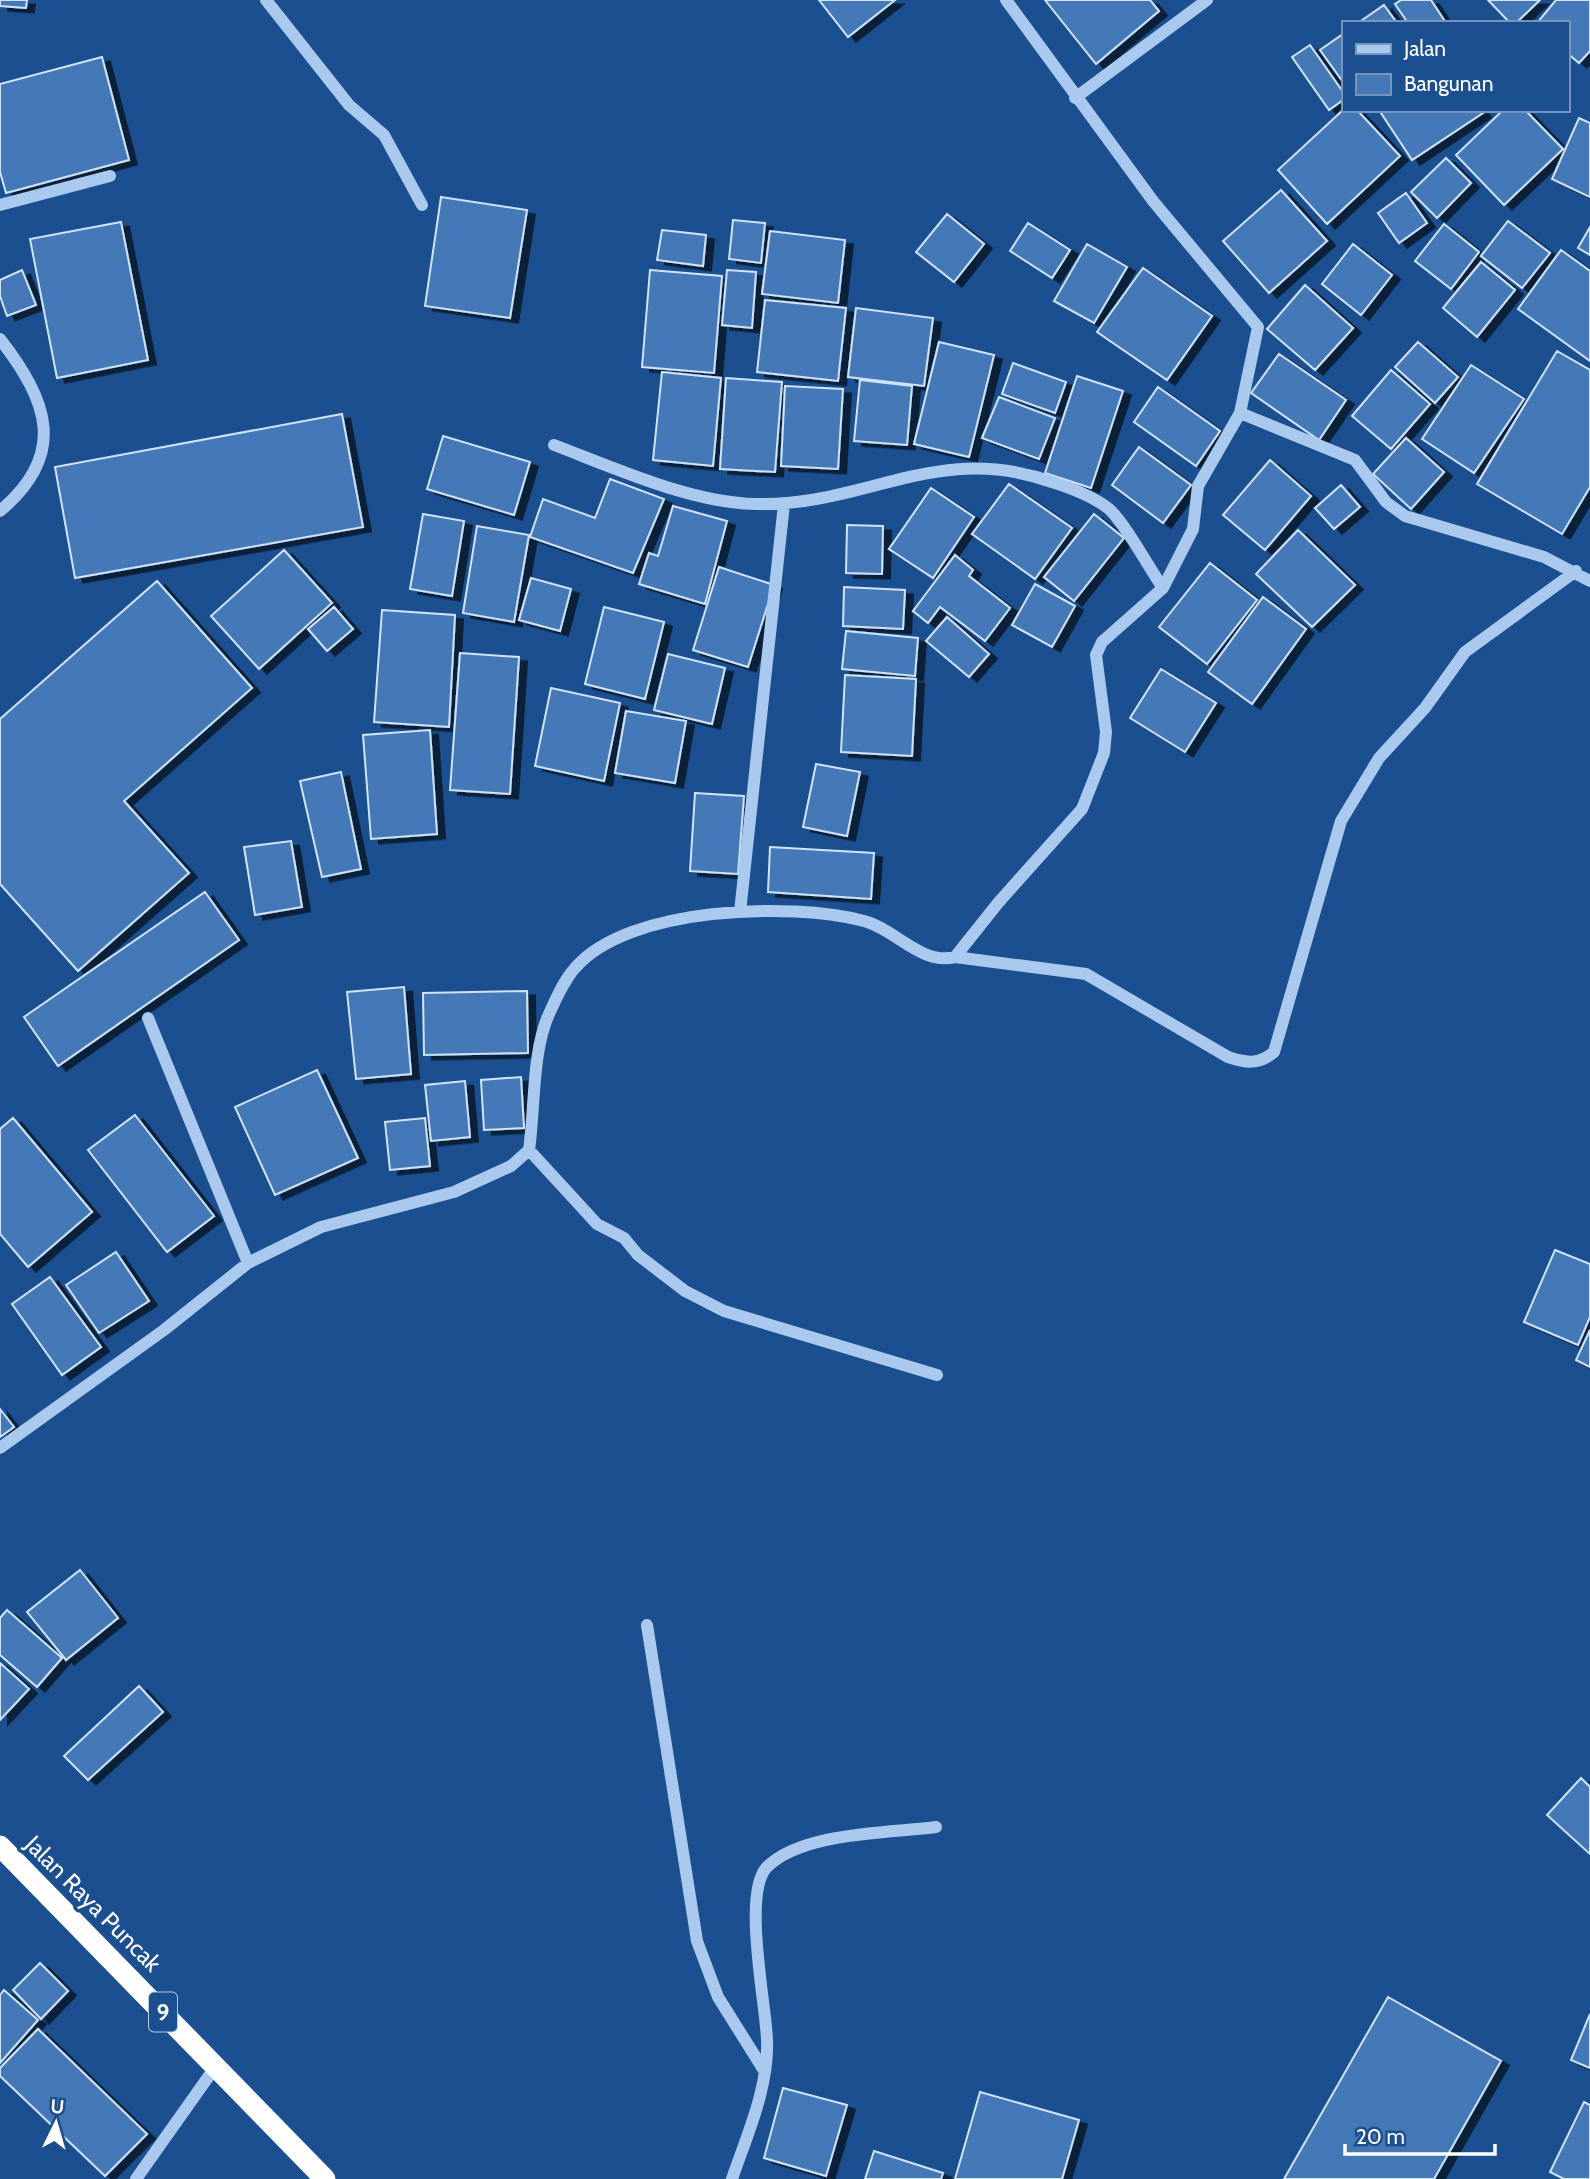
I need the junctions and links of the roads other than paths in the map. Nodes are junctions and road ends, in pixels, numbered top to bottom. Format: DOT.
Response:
graph roads {
  1 [pos="266,0"];
  2 [pos="1006,0"];
  3 [pos="1207,0"];
  4 [pos="1075,97"];
  5 [pos="110,176"];
  6 [pos="0,205"];
  7 [pos="422,205"];
  8 [pos="0,339"];
  9 [pos="1240,413"];
  10 [pos="554,445"];
  11 [pos="784,504"];
  12 [pos="0,511"];
  13 [pos="1576,571"];
  14 [pos="1590,581"];
  15 [pos="1163,588"];
  16 [pos="740,912"];
  17 [pos="955,957"];
  18 [pos="148,1018"];
  19 [pos="528,1150"];
  20 [pos="248,1263"];
  21 [pos="937,1375"];
  22 [pos="0,1448"];
  23 [pos="647,1625"];
  24 [pos="936,1827"];
  25 [pos="0,1846"];
  26 [pos="216,2066"];
  27 [pos="765,2072"];
  28 [pos="136,2179"];
  29 [pos="325,2179"];
  30 [pos="732,2179"];
  1 -- 7 [label="street"];
  2 -- 4 [label="street"];
  3 -- 4 [label="street"];
  4 -- 9 [label="street"];
  5 -- 6 [label="street"];
  8 -- 12 [label="street"];
  9 -- 13 [label="street"];
  9 -- 15 [label="street"];
  10 -- 11 [label="street"];
  11 -- 15 [label="street"];
  11 -- 16 [label="street"];
  13 -- 14 [label="street"];
  13 -- 17 [label="street"];
  15 -- 17 [label="street"];
  16 -- 17 [label="street"];
  16 -- 19 [label="street"];
  18 -- 20 [label="street"];
  19 -- 20 [label="street"];
  19 -- 21 [label="street"];
  20 -- 22 [label="street"];
  23 -- 27 [label="street"];
  24 -- 27 [label="street"];
  25 -- 26 [label="highway, Jalan Raya Puncak / 9"];
  26 -- 28 [label="street"];
  26 -- 29 [label="highway, Jalan Raya Puncak / 9"];
  27 -- 30 [label="street"];
}
